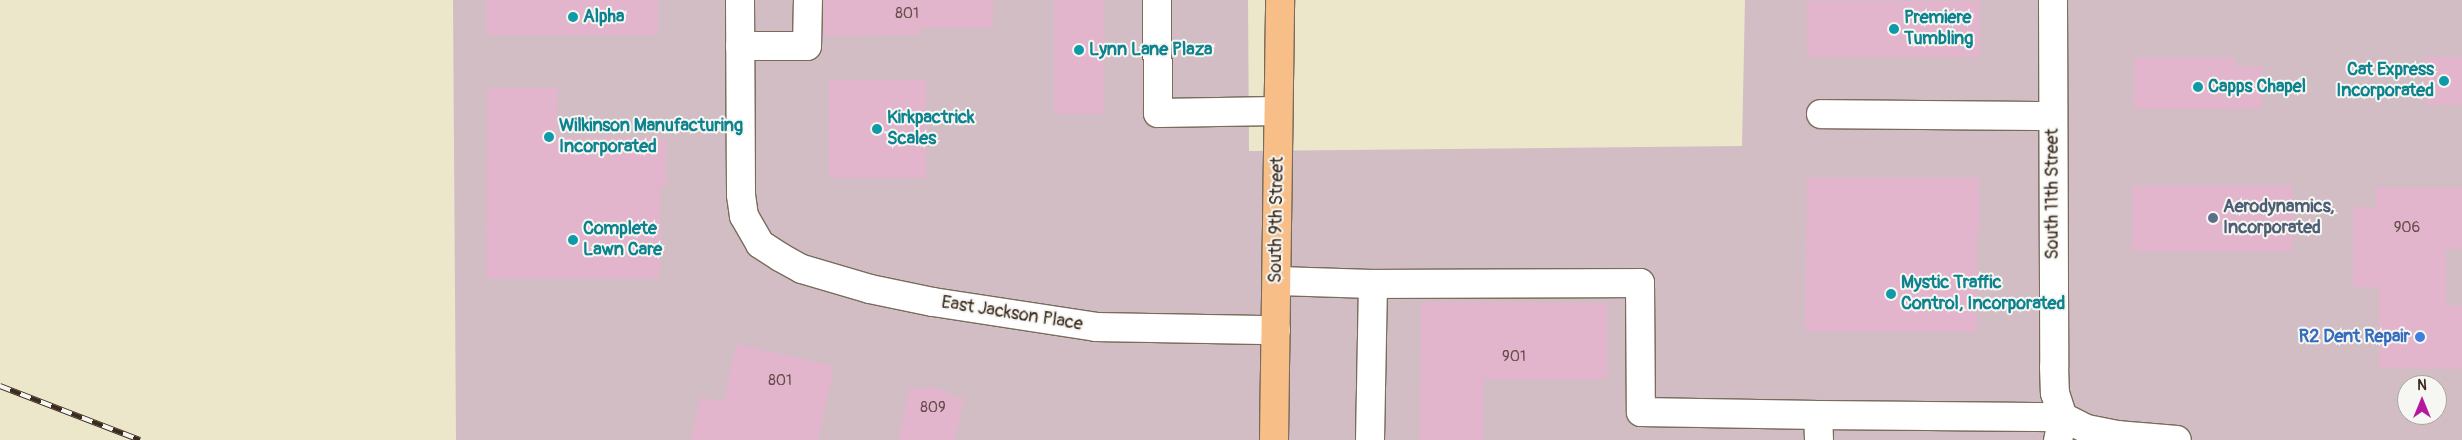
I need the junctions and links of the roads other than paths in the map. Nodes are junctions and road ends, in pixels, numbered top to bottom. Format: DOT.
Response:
graph roads {
  1 [pos="740,0"];
  2 [pos="808,0"];
  3 [pos="1157,0"];
  4 [pos="1280,0"];
  5 [pos="2053,0"];
  6 [pos="740,46"];
  7 [pos="1278,111"];
  8 [pos="1821,114"];
  9 [pos="2053,116"];
  10 [pos="1276,281"];
  11 [pos="1373,284"];
  12 [pos="1276,330"];
  13 [pos="1819,427"];
  14 [pos="2061,428"];
  15 [pos="1274,440"];
  16 [pos="1370,440"];
  17 [pos="2177,440"];
  1 -- 6 [label="street"];
  2 -- 6 [label="street"];
  3 -- 7 [label="street"];
  4 -- 7 [label="main road, South 9th Street"];
  5 -- 9 [label="street, South 11th Street"];
  6 -- 12 [label="street, East Jackson Place"];
  7 -- 10 [label="main road, South 9th Street"];
  8 -- 9 [label="street"];
  9 -- 14 [label="street, South 11th Street"];
  10 -- 11 [label="street"];
  10 -- 12 [label="main road, South 9th Street"];
  11 -- 13 [label="street"];
  11 -- 16 [label="street"];
  12 -- 15 [label="main road, South 9th Street"];
  13 -- 14 [label="street"];
  14 -- 17 [label="street"];
}
